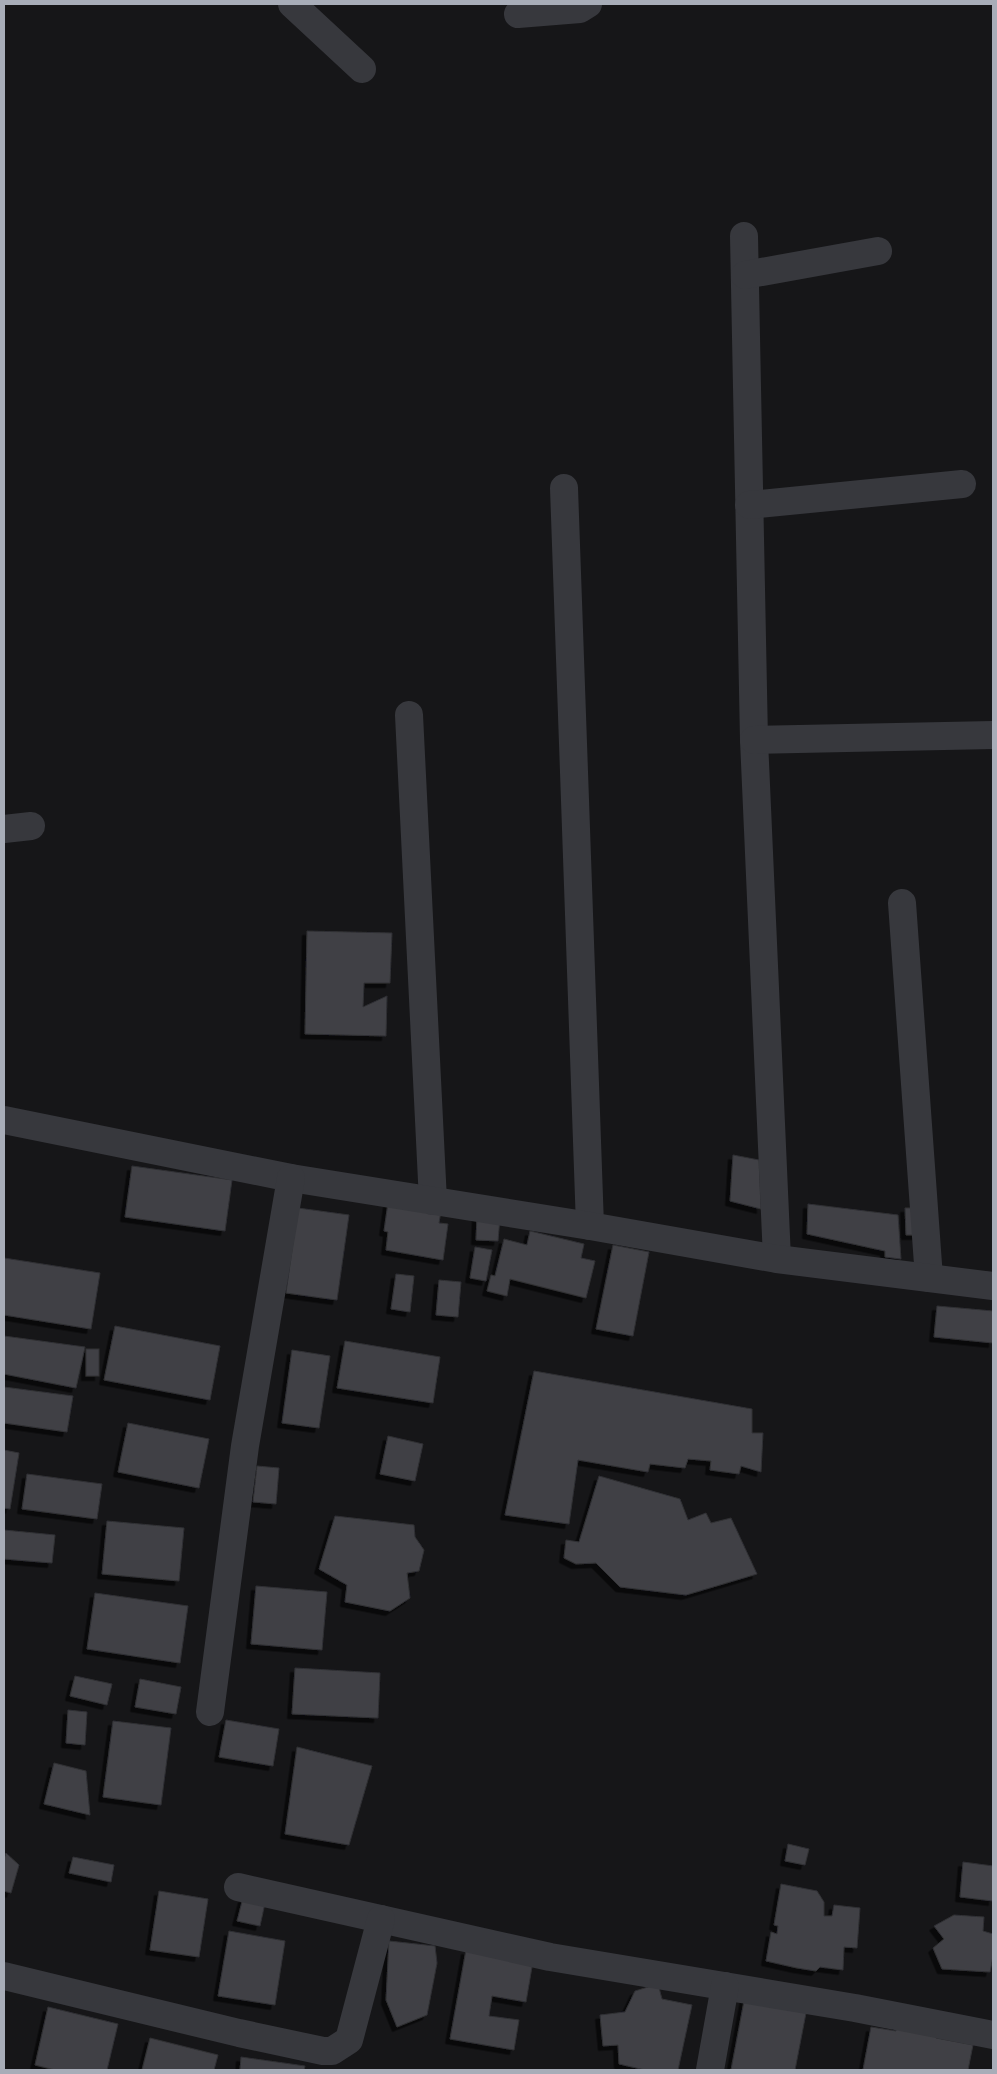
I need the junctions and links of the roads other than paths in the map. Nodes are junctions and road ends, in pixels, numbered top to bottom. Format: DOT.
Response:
graph roads {
  1 [pos="292,4"];
  2 [pos="588,4"];
  3 [pos="518,14"];
  4 [pos="362,69"];
  5 [pos="744,236"];
  6 [pos="878,251"];
  7 [pos="744,275"];
  8 [pos="962,484"];
  9 [pos="564,488"];
  10 [pos="749,505"];
  11 [pos="409,715"];
  12 [pos="993,735"];
  13 [pos="754,740"];
  14 [pos="32,826"];
  15 [pos="4,829"];
  16 [pos="902,903"];
  17 [pos="4,1120"];
  18 [pos="291,1178"];
  19 [pos="433,1201"];
  20 [pos="590,1226"];
  21 [pos="777,1259"];
  22 [pos="929,1278"];
  23 [pos="993,1286"];
  24 [pos="210,1712"];
  25 [pos="238,1888"];
  26 [pos="381,1919"];
  27 [pos="4,1976"];
  28 [pos="725,1986"];
  29 [pos="993,2035"];
  30 [pos="710,2070"];
  1 -- 4 [label="street"];
  2 -- 3 [label="street"];
  5 -- 7 [label="street"];
  6 -- 7 [label="street"];
  7 -- 10 [label="street"];
  8 -- 10 [label="street"];
  9 -- 20 [label="street"];
  10 -- 13 [label="street"];
  11 -- 19 [label="street"];
  12 -- 13 [label="street"];
  13 -- 21 [label="street"];
  14 -- 15 [label="street"];
  16 -- 22 [label="street"];
  17 -- 18 [label="street"];
  18 -- 19 [label="street"];
  18 -- 24 [label="street"];
  19 -- 20 [label="street"];
  20 -- 21 [label="street"];
  21 -- 22 [label="street"];
  22 -- 23 [label="street"];
  25 -- 26 [label="street"];
  26 -- 27 [label="street"];
  26 -- 28 [label="street"];
  28 -- 29 [label="street"];
  28 -- 30 [label="street"];
}
